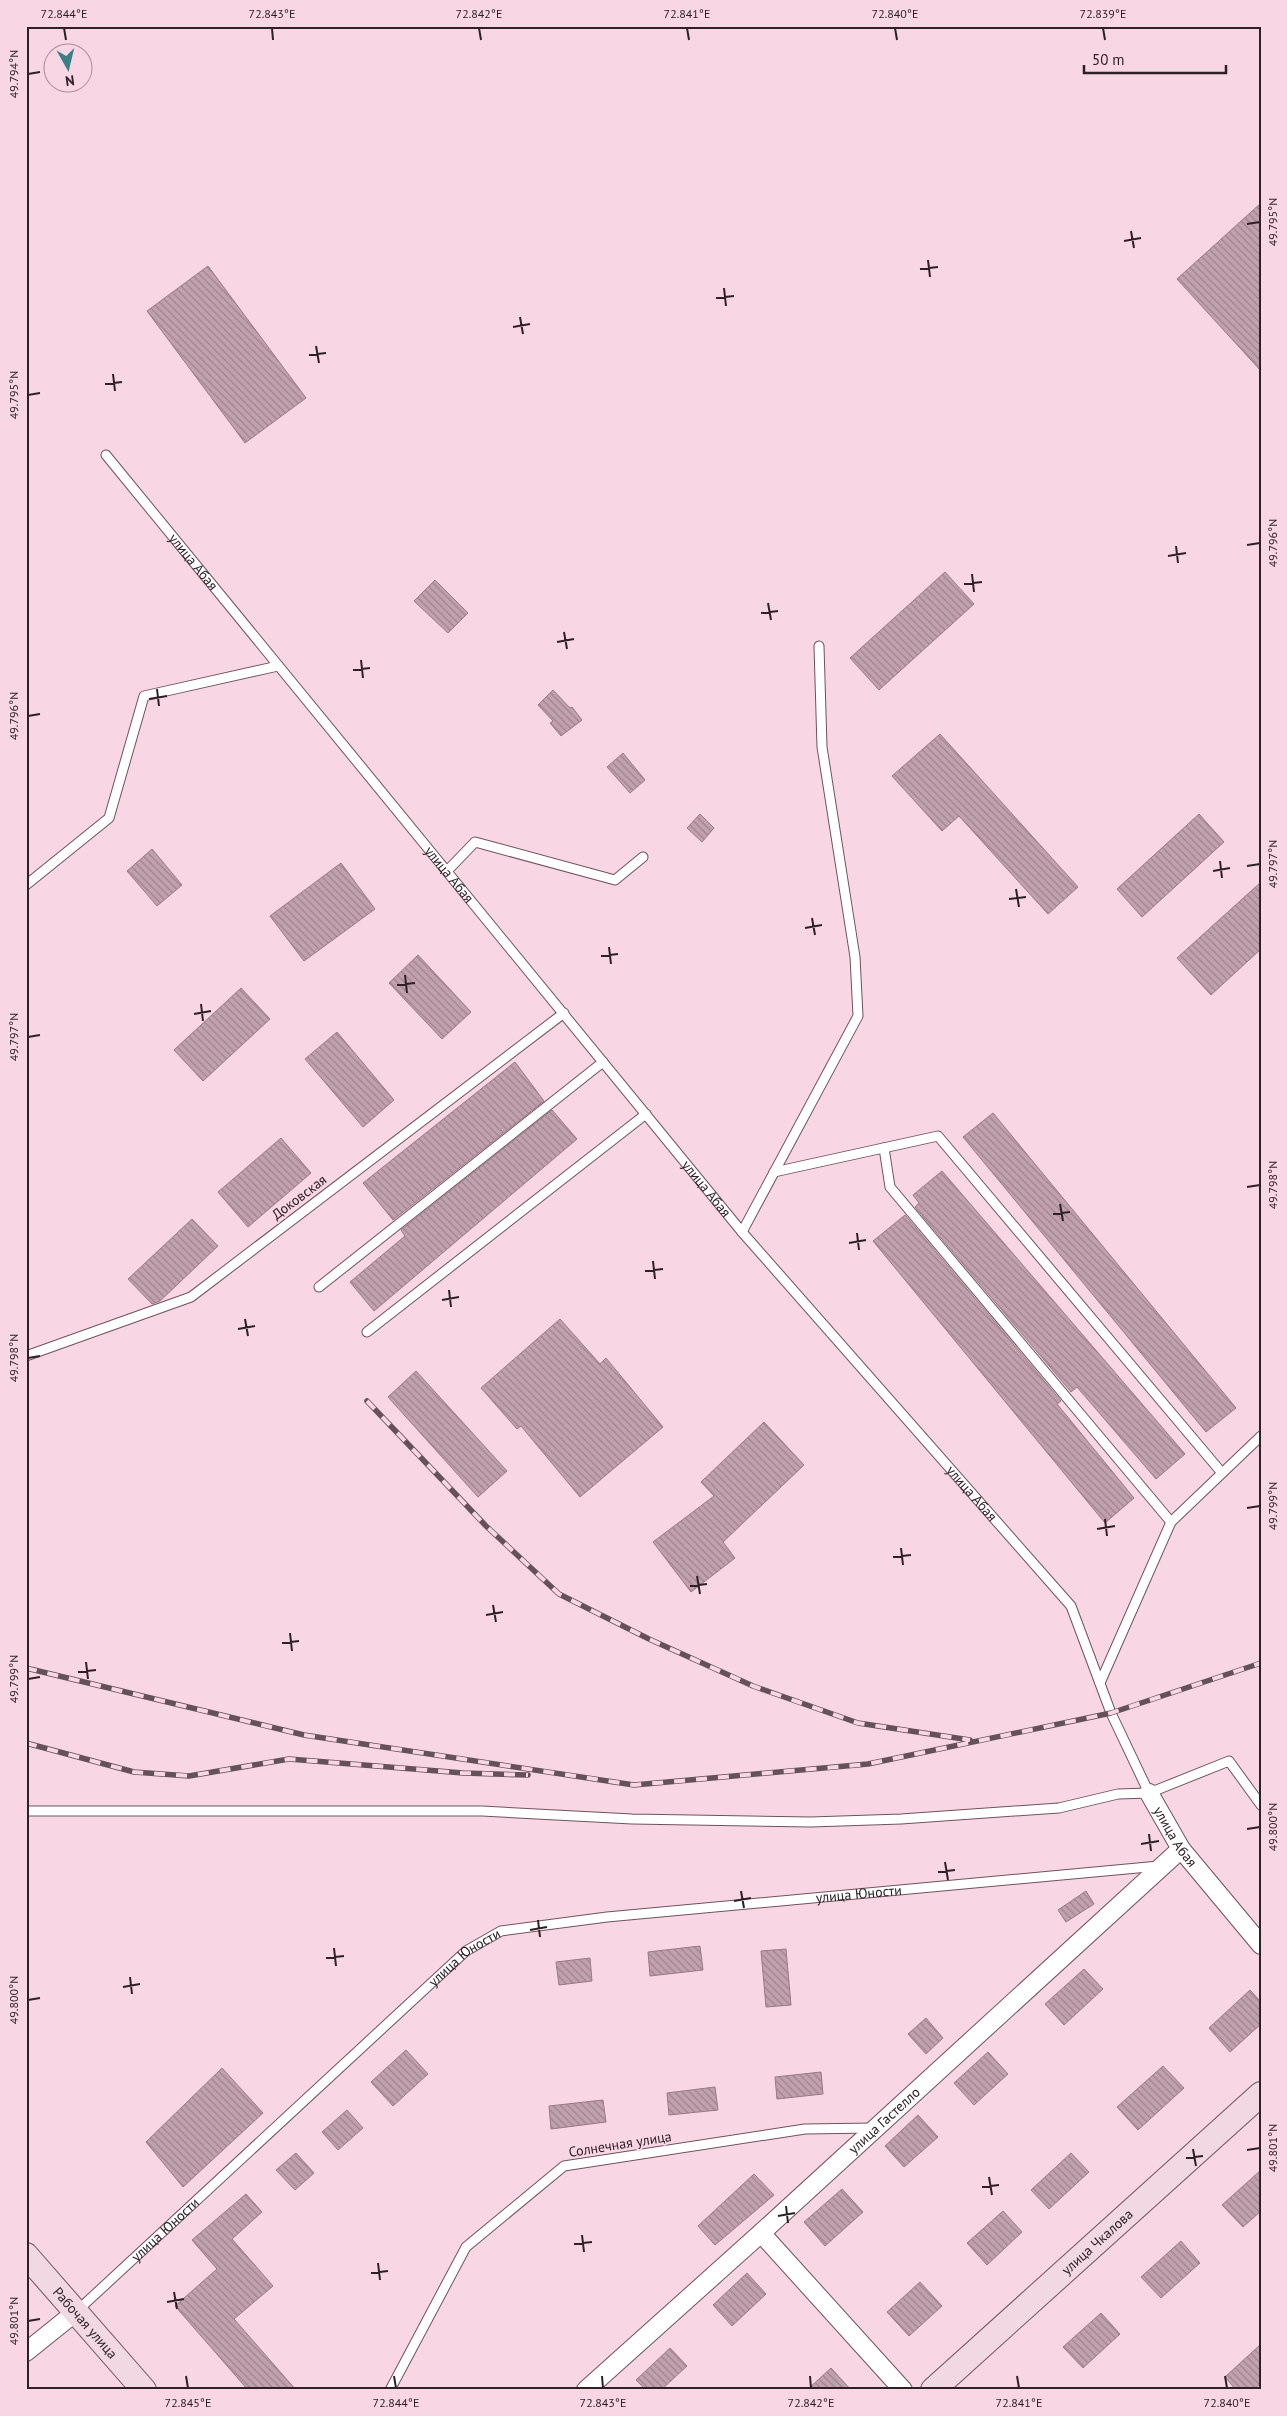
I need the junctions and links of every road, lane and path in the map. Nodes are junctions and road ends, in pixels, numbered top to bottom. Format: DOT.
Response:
graph roads {
  1 [pos="106,455"];
  2 [pos="820,646"];
  3 [pos="278,666"];
  4 [pos="643,856"];
  5 [pos="447,871"];
  6 [pos="26,885"];
  7 [pos="564,1013"];
  8 [pos="603,1062"];
  9 [pos="646,1114"];
  10 [pos="884,1148"];
  11 [pos="774,1172"];
  12 [pos="742,1232"];
  13 [pos="319,1287"];
  14 [pos="367,1332"];
  15 [pos="26,1356"];
  16 [pos="1261,1436"];
  17 [pos="1222,1473"];
  18 [pos="1171,1522"];
  19 [pos="1100,1684"];
  20 [pos="1149,1794"];
  21 [pos="1261,1805"];
  22 [pos="26,1811"];
  23 [pos="1181,1849"];
  24 [pos="1162,1866"];
  25 [pos="1261,1945"];
  26 [pos="1261,2094"];
  27 [pos="877,2128"];
  28 [pos="761,2234"];
  29 [pos="26,2255"];
  30 [pos="77,2311"];
  31 [pos="26,2352"];
  32 [pos="144,2390"];
  33 [pos="390,2390"];
  34 [pos="586,2390"];
  35 [pos="903,2390"];
  36 [pos="932,2390"];
  1 -- 3 [label="lane, улица Абая"];
  2 -- 11 [label="lane"];
  3 -- 5 [label="lane, улица Абая"];
  3 -- 6 [label="lane"];
  4 -- 5 [label="lane"];
  5 -- 7 [label="lane, улица Абая"];
  7 -- 8 [label="lane, улица Абая"];
  7 -- 15 [label="lane, Доковская"];
  8 -- 9 [label="lane, улица Абая"];
  8 -- 13 [label="lane"];
  9 -- 12 [label="lane, улица Абая"];
  9 -- 14 [label="lane"];
  10 -- 11 [label="lane"];
  10 -- 17 [label="lane"];
  10 -- 18 [label="lane"];
  11 -- 12 [label="lane"];
  12 -- 19 [label="lane, улица Абая"];
  16 -- 17 [label="lane"];
  17 -- 18 [label="lane"];
  18 -- 19 [label="lane"];
  19 -- 20 [label="lane, улица Абая"];
  20 -- 21 [label="lane"];
  20 -- 22 [label="lane"];
  20 -- 23 [label="street, улица Абая"];
  23 -- 24 [label="street, улица Гастелло"];
  23 -- 25 [label="street, улица Абая"];
  24 -- 27 [label="street, улица Гастелло"];
  24 -- 30 [label="lane, улица Юности"];
  26 -- 36 [label="main road, улица Чкалова"];
  27 -- 28 [label="street, улица Гастелло"];
  27 -- 33 [label="lane, Солнечная улица"];
  28 -- 34 [label="street, улица Гастелло"];
  28 -- 35 [label="street"];
  29 -- 30 [label="main road, Рабочая улица"];
  30 -- 31 [label="street, улица Юности"];
  30 -- 32 [label="main road, Рабочая улица"];
}
